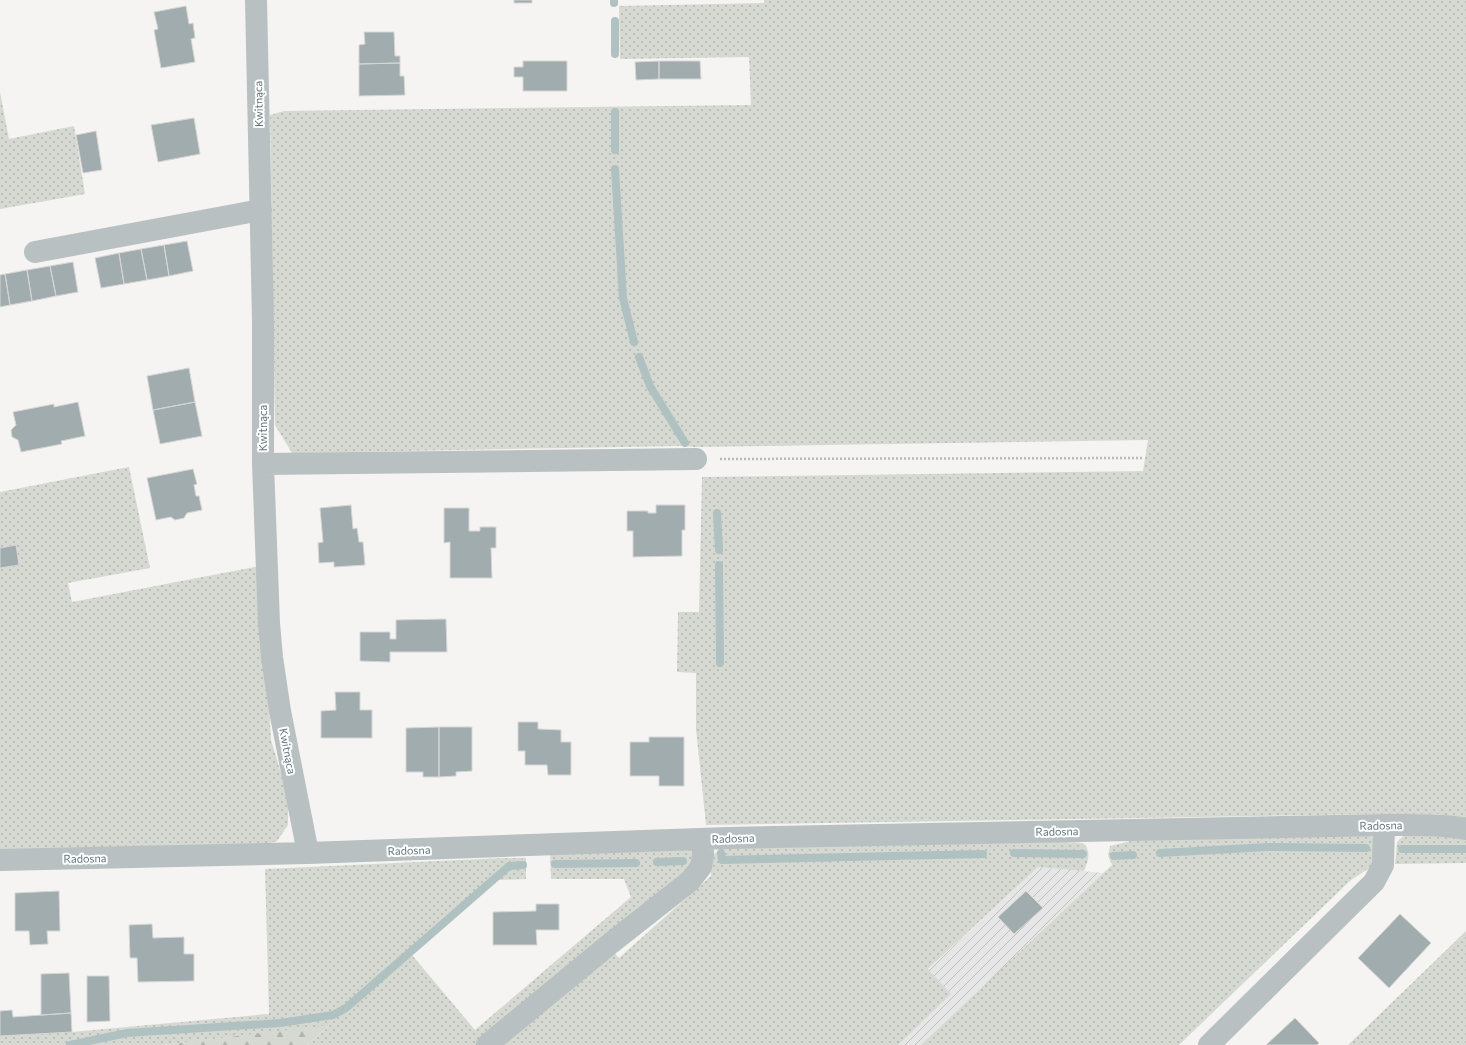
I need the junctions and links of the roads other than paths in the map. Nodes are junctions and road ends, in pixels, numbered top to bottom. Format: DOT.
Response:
graph roads {
  1 [pos="256,0"];
  2 [pos="261,210"];
  3 [pos="34,252"];
  4 [pos="696,459"];
  5 [pos="262,464"];
  6 [pos="1384,825"];
  7 [pos="1466,829"];
  8 [pos="703,839"];
  9 [pos="308,853"];
  10 [pos="0,860"];
  11 [pos="487,1045"];
  12 [pos="1209,1045"];
  1 -- 2 [label="street, Kwitnąca"];
  2 -- 3 [label="street"];
  2 -- 5 [label="street, Kwitnąca"];
  4 -- 5 [label="street"];
  5 -- 9 [label="street, Kwitnąca"];
  6 -- 7 [label="street, Radosna"];
  6 -- 8 [label="street, Radosna"];
  6 -- 12 [label="street"];
  8 -- 9 [label="street, Radosna"];
  8 -- 11 [label="street"];
  9 -- 10 [label="street, Radosna"];
}
